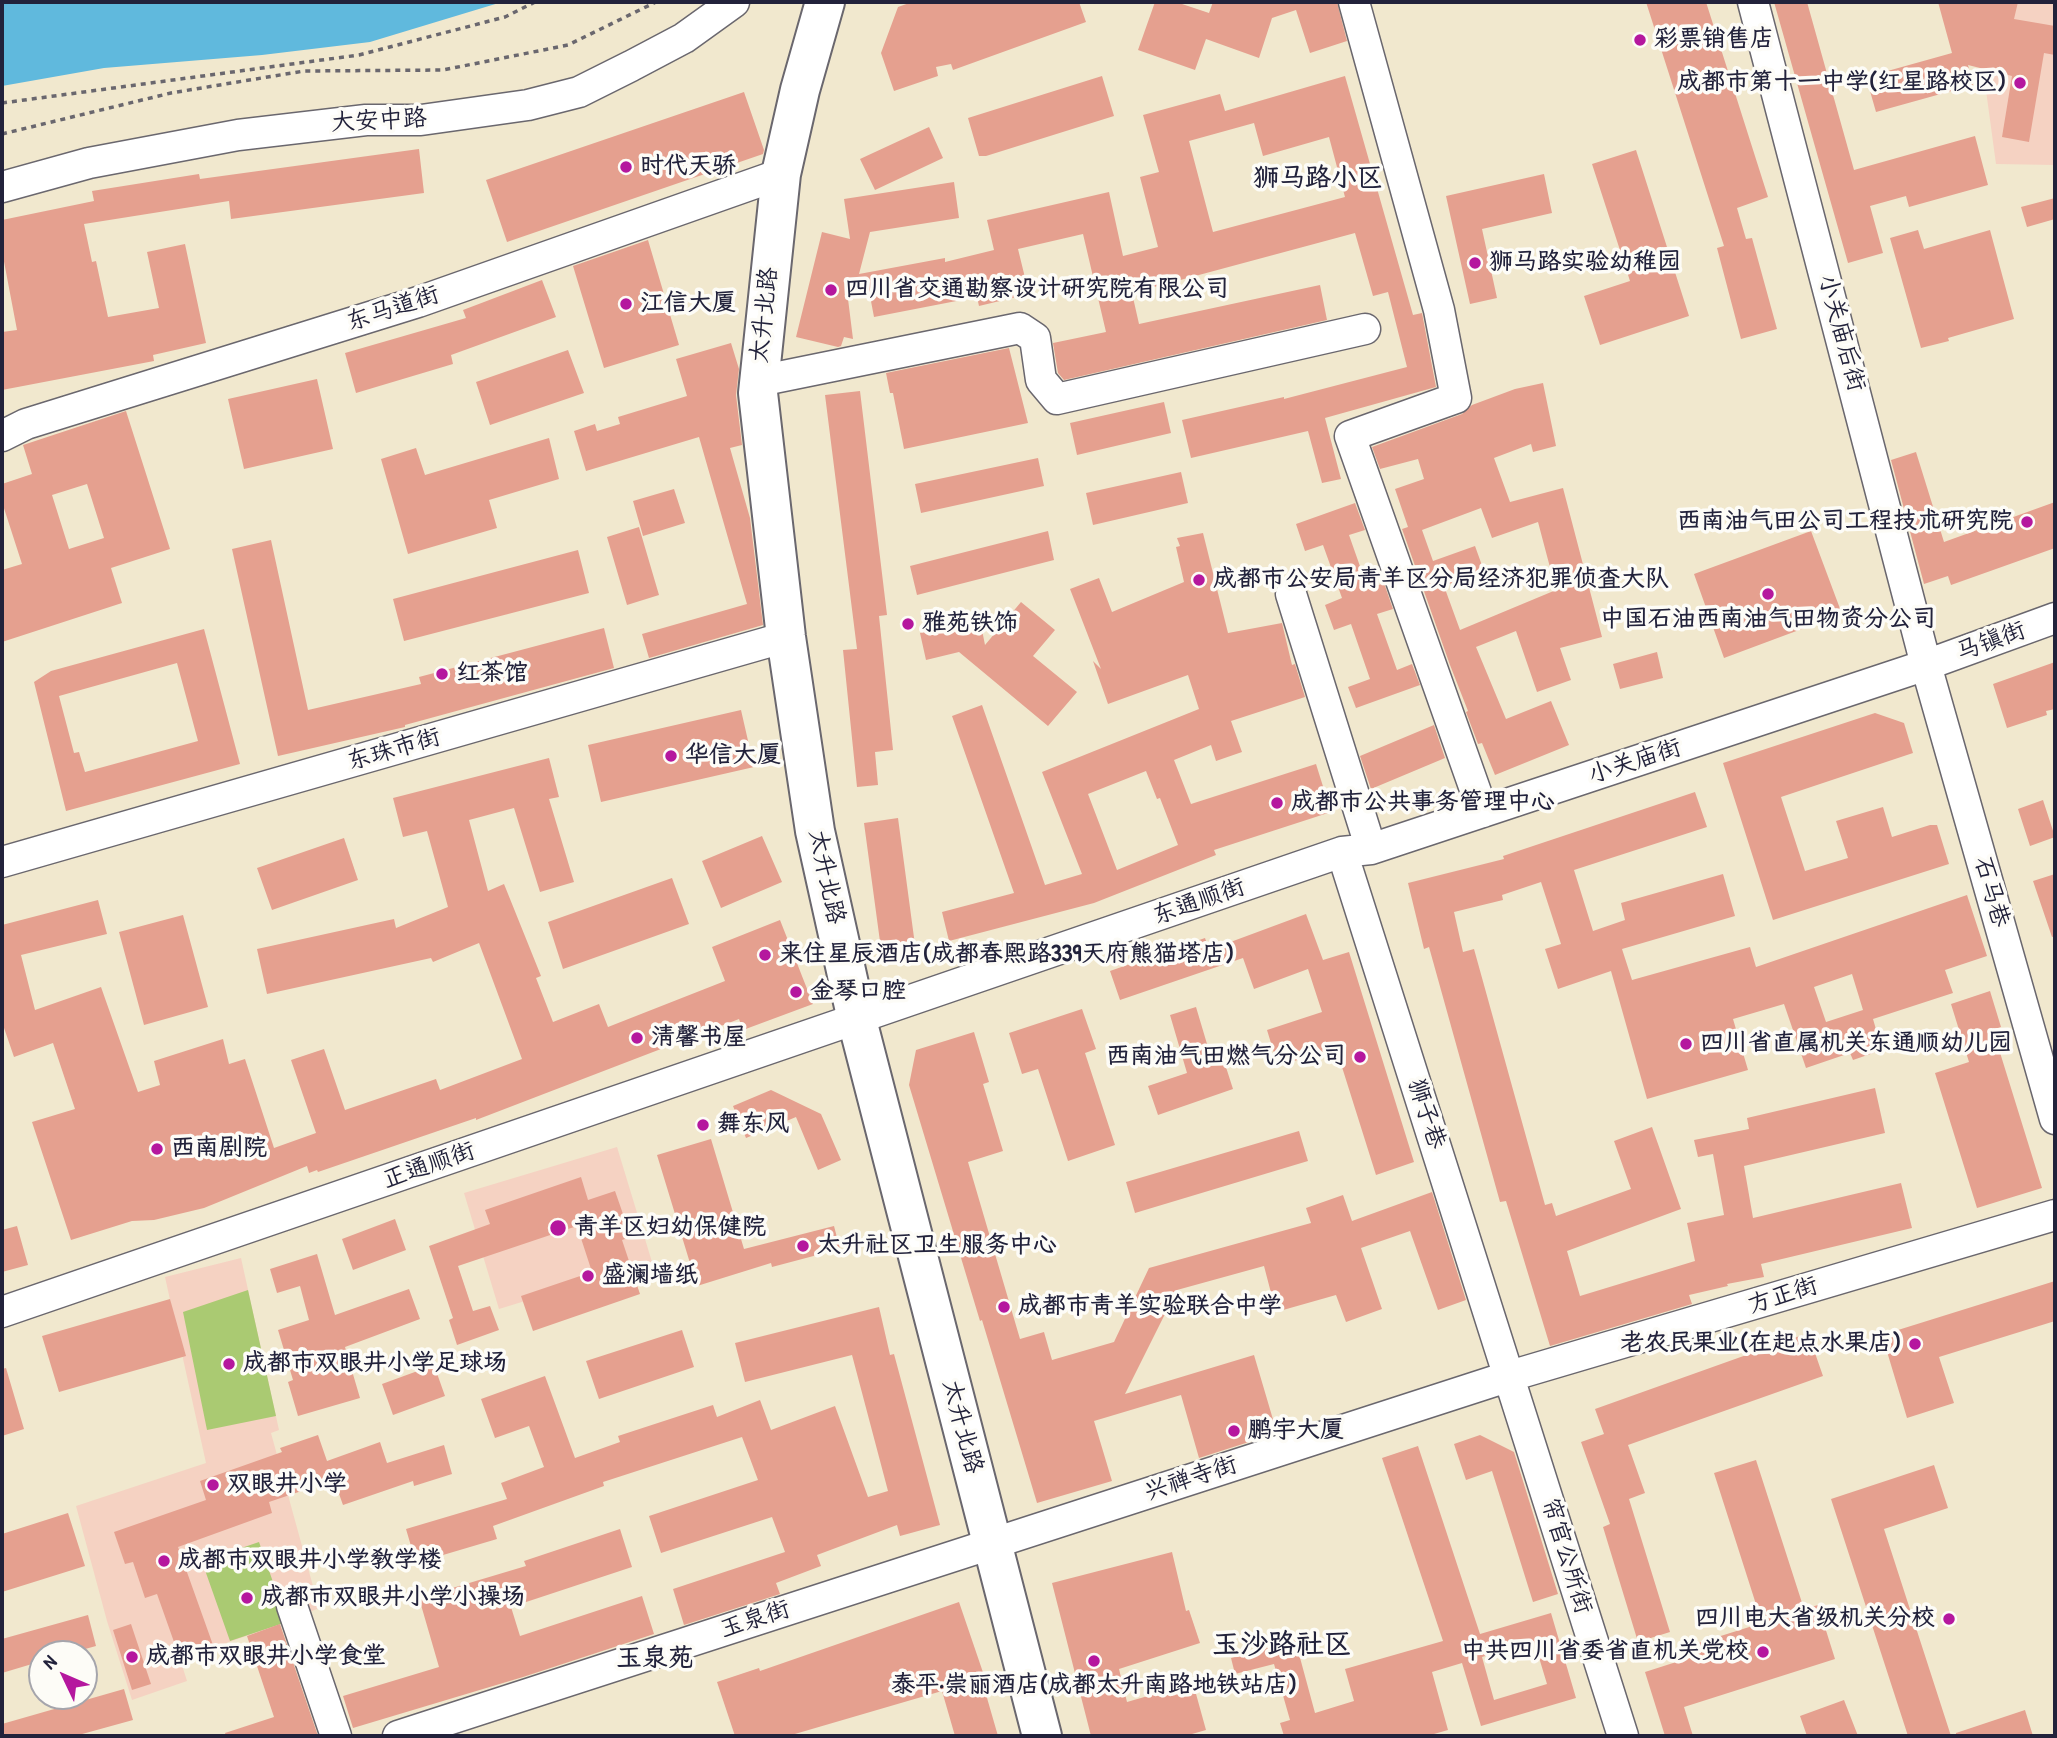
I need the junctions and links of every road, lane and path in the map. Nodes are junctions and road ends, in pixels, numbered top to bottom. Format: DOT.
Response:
graph roads {
  1 [pos="535,2"];
  2 [pos="656,2"];
  3 [pos="734,2"];
  4 [pos="825,2"];
  5 [pos="1354,2"];
  6 [pos="1753,2"];
  7 [pos="2,103"];
  8 [pos="2,134"];
  9 [pos="781,174"];
  10 [pos="2,187"];
  11 [pos="1365,329"];
  12 [pos="759,381"];
  13 [pos="2,436"];
  14 [pos="1291,594"];
  15 [pos="2055,618"];
  16 [pos="786,637"];
  17 [pos="1927,666"];
  18 [pos="1483,812"];
  19 [pos="1357,851"];
  20 [pos="2,862"];
  21 [pos="857,1020"];
  22 [pos="2055,1119"];
  23 [pos="2055,1215"];
  24 [pos="2,1312"];
  25 [pos="1510,1376"];
  26 [pos="993,1542"];
  27 [pos="292,1606"];
  28 [pos="434,1731"];
  29 [pos="336,1736"];
  30 [pos="398,1736"];
  31 [pos="1042,1736"];
  32 [pos="1622,1736"];
  1 -- 7 [label="path"];
  2 -- 8 [label="path"];
  3 -- 10 [label="street, 大安中路"];
  4 -- 9 [label="main road, 太升北路"];
  5 -- 18 [label="street"];
  6 -- 17 [label="street, 小关庙后街"];
  9 -- 12 [label="main road, 太升北路"];
  9 -- 13 [label="street, 东马道街"];
  11 -- 12 [label="street"];
  12 -- 16 [label="main road, 太升北路"];
  14 -- 19 [label="street, 狮子巷"];
  15 -- 17 [label="street, 马镇街"];
  16 -- 20 [label="street, 东珠市街"];
  16 -- 21 [label="main road, 太升北路"];
  17 -- 18 [label="street, 小关庙街"];
  17 -- 22 [label="street, 石马巷"];
  18 -- 19 [label="street, 小关庙街"];
  19 -- 21 [label="street, 东通顺街"];
  19 -- 25 [label="street, 狮子巷"];
  21 -- 24 [label="street, 正通顺街"];
  21 -- 26 [label="main road, 太升北路"];
  23 -- 25 [label="street, 方正街"];
  25 -- 26 [label="street, 兴禅寺街"];
  25 -- 32 [label="street, 帘官公所街"];
  26 -- 28 [label="street, 玉泉街"];
  26 -- 31 [label="main road, 太升北路"];
  27 -- 29 [label="street"];
  28 -- 30 [label="street, 玉泉街"];
}
